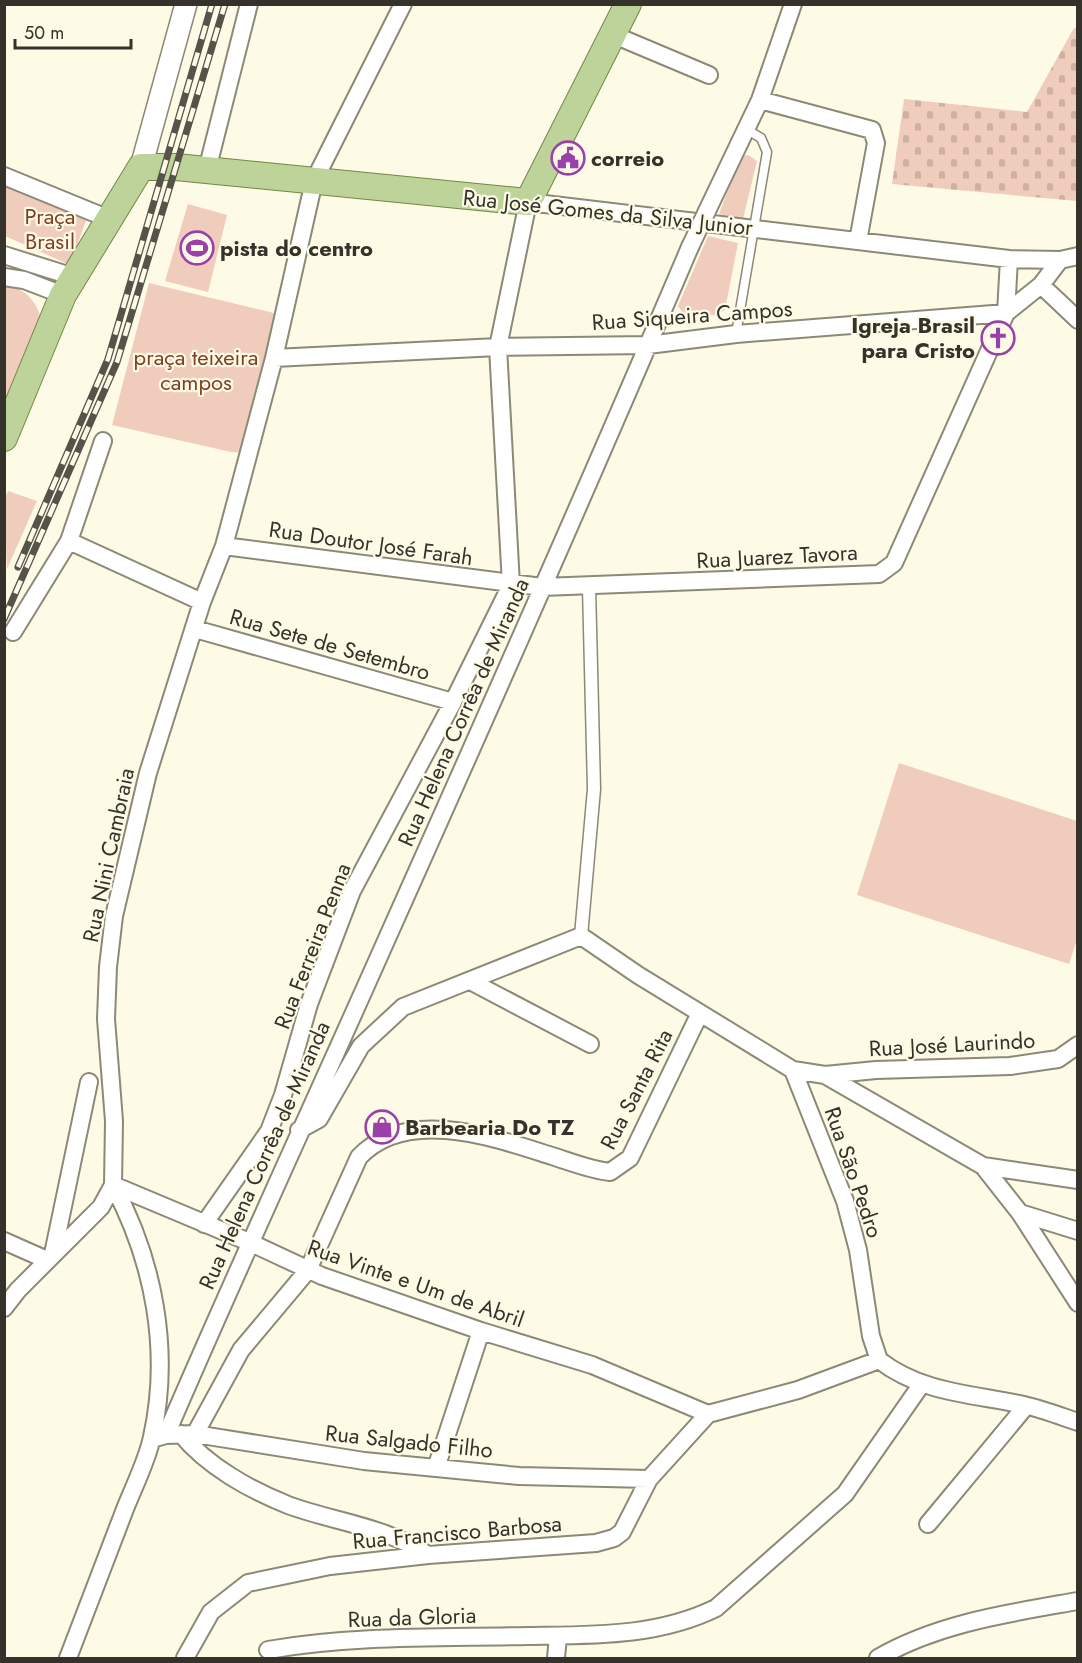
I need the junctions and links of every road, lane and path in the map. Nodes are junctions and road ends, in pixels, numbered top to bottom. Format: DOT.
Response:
graph roads {
  1 [pos="186,4"];
  2 [pos="249,4"];
  3 [pos="403,4"];
  4 [pos="628,4"];
  5 [pos="793,4"];
  6 [pos="614,35"];
  7 [pos="709,75"];
  8 [pos="760,100"];
  9 [pos="746,129"];
  10 [pos="141,167"];
  11 [pos="207,170"];
  12 [pos="4,176"];
  13 [pos="314,181"];
  14 [pos="528,202"];
  15 [pos="108,219"];
  16 [pos="754,228"];
  17 [pos="858,241"];
  18 [pos="4,255"];
  19 [pos="1077,256"];
  20 [pos="1009,259"];
  21 [pos="1060,260"];
  22 [pos="4,278"];
  23 [pos="1041,285"];
  24 [pos="68,286"];
  25 [pos="1006,313"];
  26 [pos="1077,320"];
  27 [pos="736,334"];
  28 [pos="648,345"];
  29 [pos="498,347"];
  30 [pos="274,358"];
  31 [pos="4,438"];
  32 [pos="103,441"];
  33 [pos="69,542"];
  34 [pos="224,546"];
  35 [pos="511,585"];
  36 [pos="542,587"];
  37 [pos="589,587"];
  38 [pos="202,602"];
  39 [pos="195,629"];
  40 [pos="13,632"];
  41 [pos="453,702"];
  42 [pos="581,936"];
  43 [pos="472,982"];
  44 [pos="700,1012"];
  45 [pos="590,1044"];
  46 [pos="1077,1045"];
  47 [pos="793,1070"];
  48 [pos="825,1075"];
  49 [pos="89,1082"];
  50 [pos="299,1130"];
  51 [pos="983,1166"];
  52 [pos="1077,1180"];
  53 [pos="113,1185"];
  54 [pos="1020,1213"];
  55 [pos="204,1224"];
  56 [pos="1077,1231"];
  57 [pos="4,1241"];
  58 [pos="249,1242"];
  59 [pos="50,1257"];
  60 [pos="308,1270"];
  61 [pos="1077,1303"];
  62 [pos="4,1308"];
  63 [pos="481,1331"];
  64 [pos="879,1360"];
  65 [pos="921,1385"];
  66 [pos="1026,1406"];
  67 [pos="708,1414"];
  68 [pos="1077,1422"];
  69 [pos="173,1435"];
  70 [pos="436,1468"];
  71 [pos="649,1479"];
  72 [pos="928,1524"];
  73 [pos="428,1555"];
  74 [pos="1077,1601"];
  75 [pos="558,1636"];
  76 [pos="267,1656"];
  77 [pos="68,1659"];
  78 [pos="185,1659"];
  79 [pos="556,1659"];
  80 [pos="878,1659"];
  1 -- 10 [label="street"];
  2 -- 11 [label="street"];
  3 -- 13 [label="street, Rua Nini Cambraia"];
  4 -- 6 [label="main road"];
  5 -- 8 [label="street, Rua Helena Corrêa de Miranda"];
  6 -- 7 [label="street"];
  6 -- 14 [label="main road"];
  8 -- 9 [label="street, Rua Helena Corrêa de Miranda"];
  8 -- 17 [label="street"];
  9 -- 16 [label="lane"];
  9 -- 28 [label="street, Rua Helena Corrêa de Miranda, bridge"];
  10 -- 11 [label="main road, Rua José Gomes da Silva Junior"];
  10 -- 15 [label="main road"];
  11 -- 13 [label="main road, Rua José Gomes da Silva Junior"];
  12 -- 15 [label="street"];
  13 -- 14 [label="main road, Rua José Gomes da Silva Junior"];
  13 -- 30 [label="street, Rua Nini Cambraia"];
  14 -- 16 [label="street, Rua José Gomes da Silva Junior"];
  14 -- 29 [label="street"];
  15 -- 24 [label="main road"];
  16 -- 17 [label="street, Rua José Gomes da Silva Junior"];
  16 -- 27 [label="lane"];
  17 -- 20 [label="street, Rua José Gomes da Silva Junior"];
  18 -- 24 [label="street"];
  19 -- 21 [label="street, Rua José Gomes da Silva Junior"];
  20 -- 21 [label="street, Rua José Gomes da Silva Junior"];
  20 -- 25 [label="street, Rua Juarez Tavora"];
  21 -- 23 [label="street"];
  22 -- 24 [label="street"];
  23 -- 25 [label="street"];
  23 -- 26 [label="street"];
  24 -- 31 [label="main road"];
  25 -- 27 [label="street, Rua Siqueira Campos"];
  25 -- 37 [label="street, Rua Juarez Tavora"];
  27 -- 28 [label="street, Rua Siqueira Campos"];
  28 -- 29 [label="street, Rua Siqueira Campos"];
  28 -- 36 [label="street, Rua Helena Corrêa de Miranda"];
  29 -- 30 [label="street, Rua Siqueira Campos"];
  29 -- 35 [label="street"];
  30 -- 34 [label="street, Rua Nini Cambraia"];
  32 -- 33 [label="street"];
  33 -- 38 [label="street"];
  33 -- 40 [label="street"];
  34 -- 35 [label="street, Rua Doutor José Farah"];
  34 -- 38 [label="street, Rua Nini Cambraia"];
  35 -- 36 [label="street, Rua Juarez Tavora"];
  35 -- 41 [label="street, Rua Ferreira Penna"];
  36 -- 37 [label="street, Rua Juarez Tavora"];
  36 -- 50 [label="street, Rua Helena Corrêa de Miranda"];
  37 -- 42 [label="street"];
  38 -- 39 [label="street, Rua Nini Cambraia"];
  39 -- 41 [label="street, Rua Sete de Setembro"];
  39 -- 53 [label="street, Rua Nini Cambraia"];
  41 -- 55 [label="street, Rua Ferreira Penna"];
  42 -- 43 [label="street"];
  42 -- 44 [label="street"];
  43 -- 45 [label="street"];
  43 -- 50 [label="street"];
  44 -- 47 [label="street"];
  44 -- 60 [label="street, Rua Santa Rita"];
  46 -- 48 [label="street, Rua José Laurindo"];
  47 -- 48 [label="street"];
  47 -- 64 [label="street, Rua São Pedro"];
  48 -- 51 [label="street"];
  49 -- 59 [label="street"];
  50 -- 58 [label="street, Rua Helena Corrêa de Miranda"];
  51 -- 52 [label="street"];
  51 -- 54 [label="street"];
  53 -- 55 [label="street, Rua Vinte e Um de Abril"];
  53 -- 59 [label="street"];
  53 -- 69 [label="street"];
  54 -- 56 [label="street"];
  54 -- 61 [label="street"];
  55 -- 58 [label="street, Rua Vinte e Um de Abril"];
  57 -- 59 [label="street"];
  58 -- 60 [label="street, Rua Vinte e Um de Abril"];
  58 -- 69 [label="street, Rua Helena Corrêa de Miranda"];
  59 -- 62 [label="street"];
  60 -- 63 [label="street, Rua Vinte e Um de Abril"];
  60 -- 69 [label="street"];
  63 -- 67 [label="street, Rua Vinte e Um de Abril"];
  63 -- 70 [label="street"];
  64 -- 65 [label="street"];
  64 -- 67 [label="street"];
  65 -- 66 [label="street"];
  65 -- 75 [label="street, Rua da Gloria"];
  66 -- 68 [label="street"];
  66 -- 72 [label="street"];
  67 -- 71 [label="street, Rua Francisco Barbosa"];
  69 -- 70 [label="street, Rua Salgado Filho"];
  69 -- 73 [label="street"];
  69 -- 77 [label="street, Rua Helena Corrêa de Miranda"];
  70 -- 71 [label="street, Rua Salgado Filho"];
  71 -- 73 [label="street, Rua Francisco Barbosa"];
  73 -- 78 [label="street, Rua Francisco Barbosa"];
  74 -- 80 [label="street"];
  75 -- 76 [label="street, Rua da Gloria"];
  75 -- 79 [label="street"];
}
